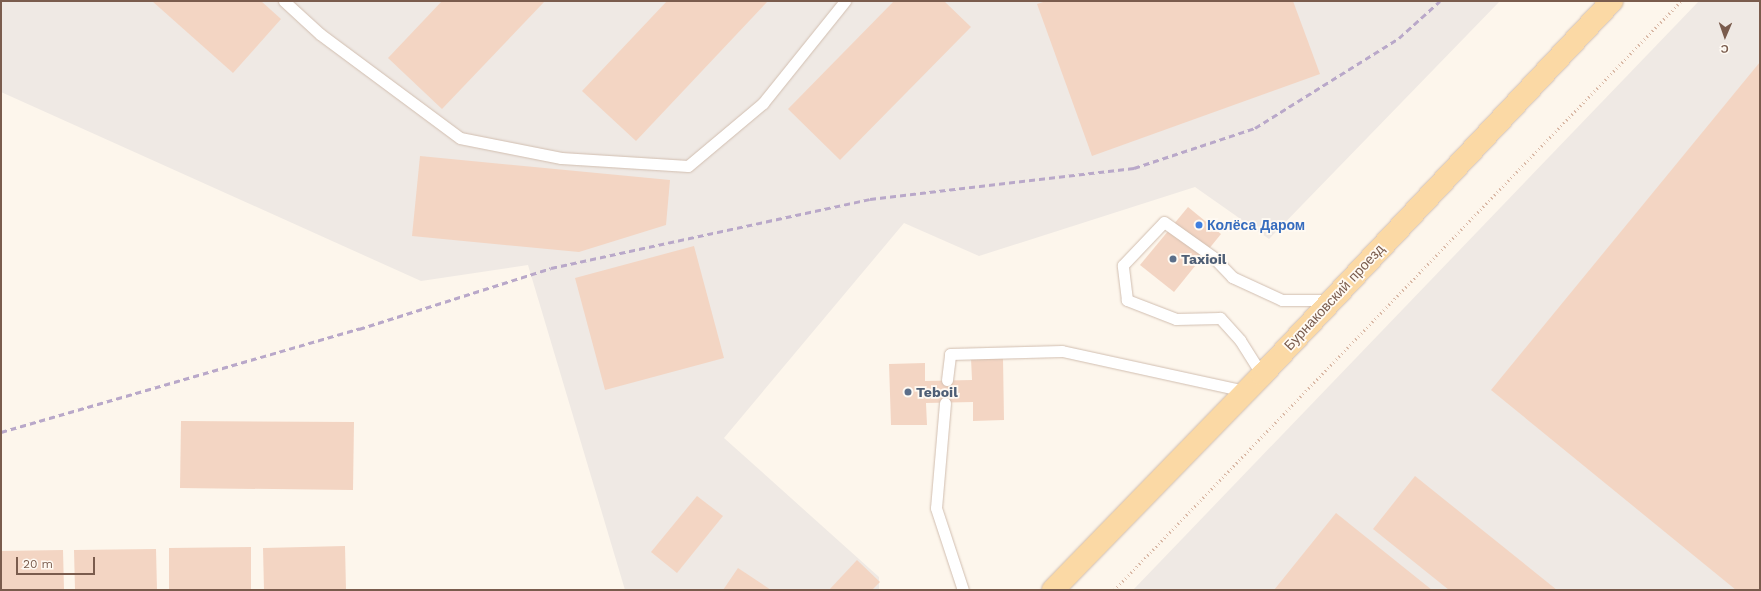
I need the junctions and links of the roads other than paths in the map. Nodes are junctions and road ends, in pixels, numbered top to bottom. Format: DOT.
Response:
graph roads {
  1 [pos="284,1"];
  2 [pos="845,1"];
  3 [pos="1609,2"];
  4 [pos="1331,300"];
  5 [pos="1262,375"];
  6 [pos="947,380"];
  7 [pos="1246,391"];
  8 [pos="945,403"];
  9 [pos="963,590"];
  10 [pos="1053,590"];
  1 -- 2 [label="lane"];
  3 -- 4 [label="main road, Бурнаковский проезд"];
  4 -- 5 [label="main road, Бурнаковский проезд"];
  4 -- 5 [label="lane"];
  5 -- 7 [label="main road, Бурнаковский проезд"];
  6 -- 7 [label="lane"];
  7 -- 10 [label="main road, Бурнаковский проезд"];
  8 -- 9 [label="lane"];
}
